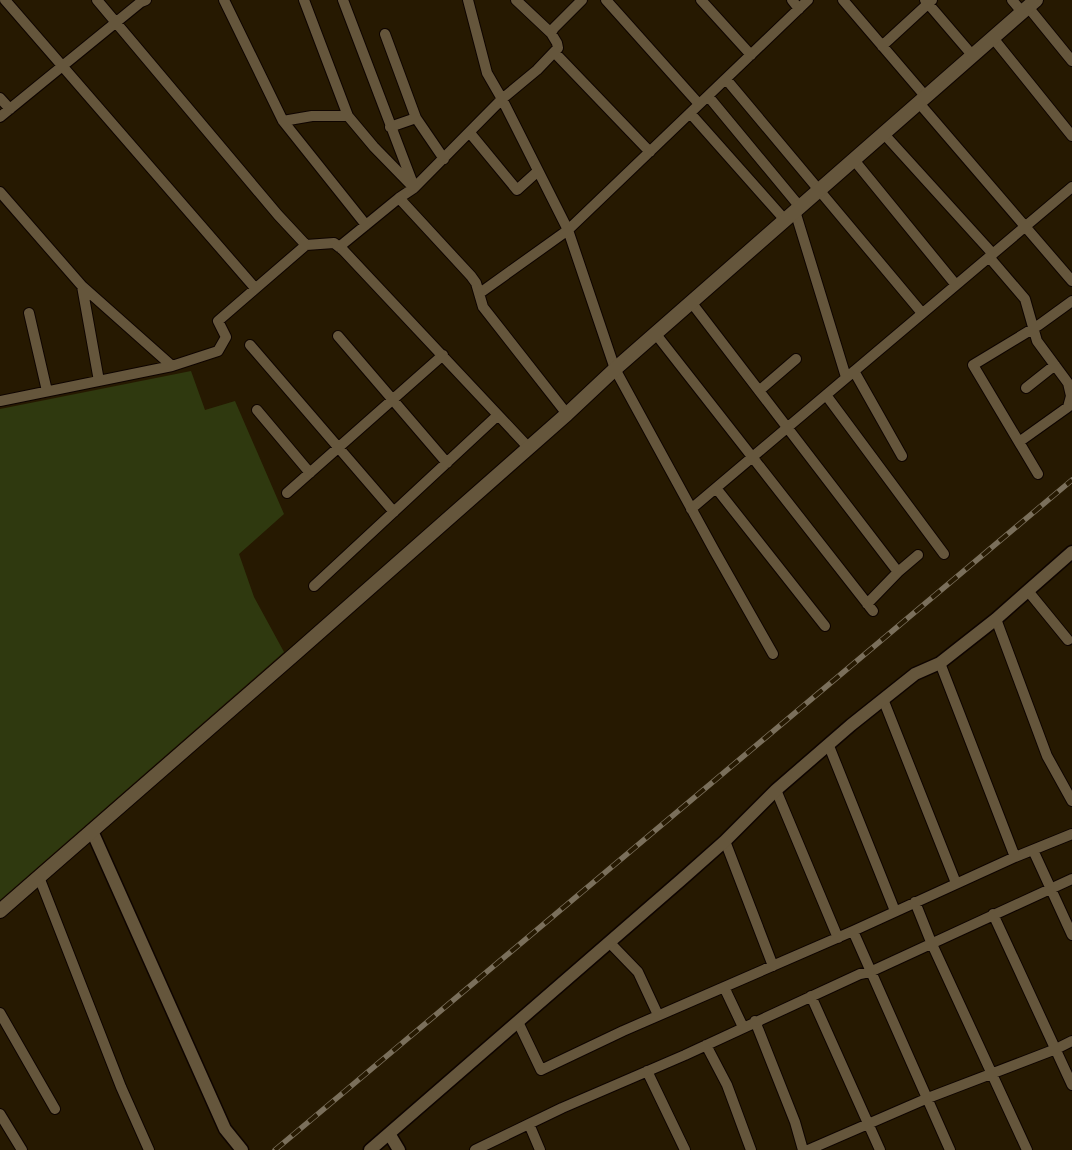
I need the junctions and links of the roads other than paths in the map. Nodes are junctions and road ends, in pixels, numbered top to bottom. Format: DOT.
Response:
graph roads {
  1 [pos="5,0"];
  2 [pos="97,0"];
  3 [pos="146,0"];
  4 [pos="224,0"];
  5 [pos="304,0"];
  6 [pos="343,0"];
  7 [pos="468,0"];
  8 [pos="516,0"];
  9 [pos="582,0"];
  10 [pos="606,0"];
  11 [pos="701,0"];
  12 [pos="792,0"];
  13 [pos="808,0"];
  14 [pos="843,0"];
  15 [pos="1012,0"];
  16 [pos="928,1"];
  17 [pos="1029,6"];
  18 [pos="800,8"];
  19 [pos="116,22"];
  20 [pos="551,33"];
  21 [pos="385,34"];
  22 [pos="994,38"];
  23 [pos="882,46"];
  24 [pos="554,52"];
  25 [pos="751,55"];
  26 [pos="973,56"];
  27 [pos="1072,62"];
  28 [pos="62,66"];
  29 [pos="726,79"];
  30 [pos="708,96"];
  31 [pos="0,98"];
  32 [pos="502,100"];
  33 [pos="923,100"];
  34 [pos="699,104"];
  35 [pos="10,110"];
  36 [pos="690,113"];
  37 [pos="348,116"];
  38 [pos="0,117"];
  39 [pos="416,118"];
  40 [pos="283,121"];
  41 [pos="390,127"];
  42 [pos="470,133"];
  43 [pos="884,134"];
  44 [pos="1072,136"];
  45 [pos="650,152"];
  46 [pos="444,159"];
  47 [pos="854,160"];
  48 [pos="538,171"];
  49 [pos="1072,186"];
  50 [pos="414,188"];
  51 [pos="819,191"];
  52 [pos="0,192"];
  53 [pos="399,198"];
  54 [pos="793,213"];
  55 [pos="366,225"];
  56 [pos="1026,226"];
  57 [pos="568,230"];
  58 [pos="306,245"];
  59 [pos="339,247"];
  60 [pos="991,256"];
  61 [pos="1072,281"];
  62 [pos="956,285"];
  63 [pos="82,286"];
  64 [pos="255,288"];
  65 [pos="480,293"];
  66 [pos="691,302"];
  67 [pos="1072,302"];
  68 [pos="29,313"];
  69 [pos="922,313"];
  70 [pos="1034,328"];
  71 [pos="655,333"];
  72 [pos="338,336"];
  73 [pos="250,346"];
  74 [pos="443,356"];
  75 [pos="796,359"];
  76 [pos="1055,365"];
  77 [pos="172,366"];
  78 [pos="615,368"];
  79 [pos="850,374"];
  80 [pos="99,381"];
  81 [pos="1026,388"];
  82 [pos="760,390"];
  83 [pos="47,392"];
  84 [pos="826,394"];
  85 [pos="393,400"];
  86 [pos="0,401"];
  87 [pos="257,410"];
  88 [pos="567,414"];
  89 [pos="498,415"];
  90 [pos="788,427"];
  91 [pos="1019,442"];
  92 [pos="338,448"];
  93 [pos="529,448"];
  94 [pos="902,456"];
  95 [pos="752,457"];
  96 [pos="447,463"];
  97 [pos="310,473"];
  98 [pos="1038,474"];
  99 [pos="716,488"];
  100 [pos="287,493"];
  101 [pos="691,509"];
  102 [pos="394,512"];
  103 [pos="1072,552"];
  104 [pos="944,554"];
  105 [pos="918,555"];
  106 [pos="898,572"];
  107 [pos="314,586"];
  108 [pos="1028,590"];
  109 [pos="996,619"];
  110 [pos="825,626"];
  111 [pos="1068,640"];
  112 [pos="773,654"];
  113 [pos="940,663"];
  114 [pos="883,699"];
  115 [pos="828,746"];
  116 [pos="776,790"];
  117 [pos="1072,801"];
  118 [pos="92,831"];
  119 [pos="1072,834"];
  120 [pos="726,841"];
  121 [pos="1033,850"];
  122 [pos="1015,857"];
  123 [pos="39,877"];
  124 [pos="1072,879"];
  125 [pos="956,883"];
  126 [pos="1051,889"];
  127 [pos="915,902"];
  128 [pos="0,911"];
  129 [pos="895,911"];
  130 [pos="993,914"];
  131 [pos="853,931"];
  132 [pos="1072,935"];
  133 [pos="838,938"];
  134 [pos="610,942"];
  135 [pos="931,942"];
  136 [pos="773,966"];
  137 [pos="870,972"];
  138 [pos="724,987"];
  139 [pos="811,996"];
  140 [pos="0,1013"];
  141 [pos="658,1015"];
  142 [pos="755,1021"];
  143 [pos="518,1022"];
  144 [pos="742,1028"];
  145 [pos="1072,1041"];
  146 [pos="706,1045"];
  147 [pos="1056,1049"];
  148 [pos="647,1071"];
  149 [pos="992,1074"];
  150 [pos="1072,1085"];
  151 [pos="928,1098"];
  152 [pos="55,1109"];
  153 [pos="0,1114"];
  154 [pos="529,1124"];
  155 [pos="868,1124"];
  156 [pos="390,1135"];
  157 [pos="812,1149"];
  158 [pos="22,1150"];
  159 [pos="150,1150"];
  160 [pos="242,1150"];
  161 [pos="370,1150"];
  162 [pos="400,1150"];
  163 [pos="475,1150"];
  164 [pos="540,1150"];
  165 [pos="685,1150"];
  166 [pos="751,1150"];
  167 [pos="803,1150"];
  168 [pos="880,1150"];
  169 [pos="950,1150"];
  170 [pos="1027,1150"];
  1 -- 28 [label="street"];
  2 -- 19 [label="street"];
  3 -- 19 [label="street"];
  4 -- 40 [label="street"];
  5 -- 37 [label="street"];
  6 -- 41 [label="street"];
  7 -- 32 [label="street"];
  8 -- 20 [label="street"];
  9 -- 20 [label="street"];
  10 -- 34 [label="street"];
  11 -- 25 [label="street"];
  12 -- 18 [label="street"];
  13 -- 18 [label="street"];
  14 -- 23 [label="street"];
  15 -- 17 [label="street"];
  16 -- 23 [label="street"];
  16 -- 26 [label="street"];
  17 -- 22 [label="main road"];
  17 -- 27 [label="street"];
  18 -- 25 [label="street"];
  19 -- 28 [label="street"];
  19 -- 58 [label="street"];
  20 -- 24 [label="street"];
  21 -- 39 [label="street"];
  22 -- 26 [label="main road"];
  22 -- 44 [label="street"];
  23 -- 33 [label="street"];
  24 -- 32 [label="street"];
  24 -- 45 [label="street"];
  25 -- 29 [label="street"];
  26 -- 33 [label="main road"];
  28 -- 35 [label="street"];
  28 -- 64 [label="street"];
  29 -- 30 [label="street"];
  29 -- 51 [label="street"];
  30 -- 34 [label="street"];
  30 -- 54 [label="street"];
  31 -- 35 [label="street"];
  32 -- 42 [label="street"];
  32 -- 48 [label="street"];
  33 -- 43 [label="main road"];
  33 -- 56 [label="street"];
  34 -- 36 [label="street"];
  35 -- 38 [label="street"];
  36 -- 45 [label="street"];
  36 -- 54 [label="street"];
  37 -- 40 [label="street"];
  37 -- 50 [label="street"];
  39 -- 41 [label="street"];
  39 -- 46 [label="street"];
  40 -- 55 [label="street"];
  41 -- 50 [label="street"];
  42 -- 46 [label="street"];
  42 -- 48 [label="street"];
  43 -- 47 [label="main road"];
  43 -- 60 [label="street"];
  45 -- 57 [label="street"];
  46 -- 50 [label="street"];
  47 -- 51 [label="main road"];
  47 -- 62 [label="street"];
  48 -- 57 [label="street"];
  49 -- 56 [label="street"];
  50 -- 53 [label="street"];
  51 -- 54 [label="main road"];
  51 -- 69 [label="street"];
  52 -- 63 [label="street"];
  53 -- 55 [label="street"];
  53 -- 65 [label="street"];
  54 -- 66 [label="main road"];
  54 -- 79 [label="street"];
  55 -- 59 [label="street"];
  56 -- 60 [label="street"];
  56 -- 61 [label="street"];
  57 -- 65 [label="street"];
  57 -- 78 [label="street"];
  58 -- 59 [label="street"];
  58 -- 64 [label="street"];
  59 -- 74 [label="street"];
  60 -- 62 [label="street"];
  60 -- 70 [label="street"];
  62 -- 69 [label="street"];
  63 -- 77 [label="street"];
  63 -- 80 [label="street"];
  64 -- 77 [label="street"];
  65 -- 88 [label="street"];
  66 -- 71 [label="main road"];
  66 -- 82 [label="street"];
  67 -- 70 [label="street"];
  68 -- 83 [label="street"];
  69 -- 79 [label="street"];
  70 -- 76 [label="street"];
  70 -- 91 [label="street"];
  71 -- 78 [label="main road"];
  71 -- 95 [label="street"];
  72 -- 85 [label="street"];
  73 -- 92 [label="street"];
  74 -- 85 [label="street"];
  74 -- 89 [label="street"];
  75 -- 82 [label="street"];
  76 -- 81 [label="street"];
  76 -- 91 [label="street"];
  77 -- 80 [label="street"];
  78 -- 88 [label="main road"];
  78 -- 101 [label="street"];
  79 -- 84 [label="street"];
  79 -- 94 [label="street"];
  80 -- 83 [label="street"];
  82 -- 90 [label="street"];
  83 -- 86 [label="street"];
  84 -- 90 [label="street"];
  84 -- 104 [label="street"];
  85 -- 92 [label="street"];
  85 -- 96 [label="street"];
  87 -- 97 [label="street"];
  88 -- 93 [label="main road"];
  89 -- 93 [label="street"];
  89 -- 96 [label="street"];
  90 -- 95 [label="street"];
  90 -- 106 [label="street"];
  91 -- 98 [label="street"];
  92 -- 97 [label="street"];
  92 -- 102 [label="street"];
  93 -- 118 [label="main road"];
  95 -- 99 [label="street"];
  95 -- 106 [label="street"];
  96 -- 102 [label="street"];
  97 -- 100 [label="street"];
  99 -- 101 [label="street"];
  99 -- 110 [label="street"];
  101 -- 112 [label="street"];
  102 -- 107 [label="street"];
  103 -- 108 [label="street"];
  105 -- 106 [label="street"];
  108 -- 109 [label="street"];
  108 -- 111 [label="street"];
  109 -- 113 [label="street"];
  109 -- 117 [label="street"];
  113 -- 114 [label="street"];
  113 -- 122 [label="street"];
  114 -- 115 [label="street"];
  114 -- 125 [label="street"];
  115 -- 116 [label="street"];
  115 -- 129 [label="street"];
  116 -- 120 [label="street"];
  116 -- 133 [label="street"];
  118 -- 123 [label="main road"];
  118 -- 160 [label="street"];
  119 -- 121 [label="street"];
  120 -- 134 [label="street"];
  120 -- 136 [label="street"];
  121 -- 122 [label="street"];
  121 -- 126 [label="street"];
  122 -- 125 [label="street"];
  123 -- 128 [label="main road"];
  123 -- 159 [label="street"];
  124 -- 126 [label="street"];
  125 -- 127 [label="street"];
  126 -- 130 [label="street"];
  126 -- 132 [label="street"];
  127 -- 129 [label="street"];
  127 -- 135 [label="street"];
  129 -- 131 [label="street"];
  130 -- 135 [label="street"];
  130 -- 147 [label="street"];
  131 -- 133 [label="street"];
  131 -- 137 [label="street"];
  133 -- 136 [label="street"];
  134 -- 141 [label="street"];
  134 -- 143 [label="street"];
  135 -- 137 [label="street"];
  135 -- 149 [label="street"];
  136 -- 138 [label="street"];
  137 -- 139 [label="street"];
  137 -- 151 [label="street"];
  138 -- 141 [label="street"];
  138 -- 144 [label="street"];
  139 -- 142 [label="street"];
  139 -- 155 [label="street"];
  140 -- 152 [label="street"];
  141 -- 143 [label="street"];
  142 -- 144 [label="street"];
  142 -- 167 [label="street"];
  143 -- 156 [label="street"];
  144 -- 146 [label="street"];
  145 -- 147 [label="street"];
  146 -- 148 [label="street"];
  146 -- 166 [label="street"];
  147 -- 149 [label="street"];
  147 -- 150 [label="street"];
  148 -- 154 [label="street"];
  148 -- 165 [label="street"];
  149 -- 151 [label="street"];
  149 -- 170 [label="street"];
  151 -- 155 [label="street"];
  151 -- 169 [label="street"];
  153 -- 158 [label="street"];
  154 -- 163 [label="street"];
  154 -- 164 [label="street"];
  155 -- 157 [label="street"];
  155 -- 168 [label="street"];
  156 -- 161 [label="street"];
  156 -- 162 [label="street"];
}
